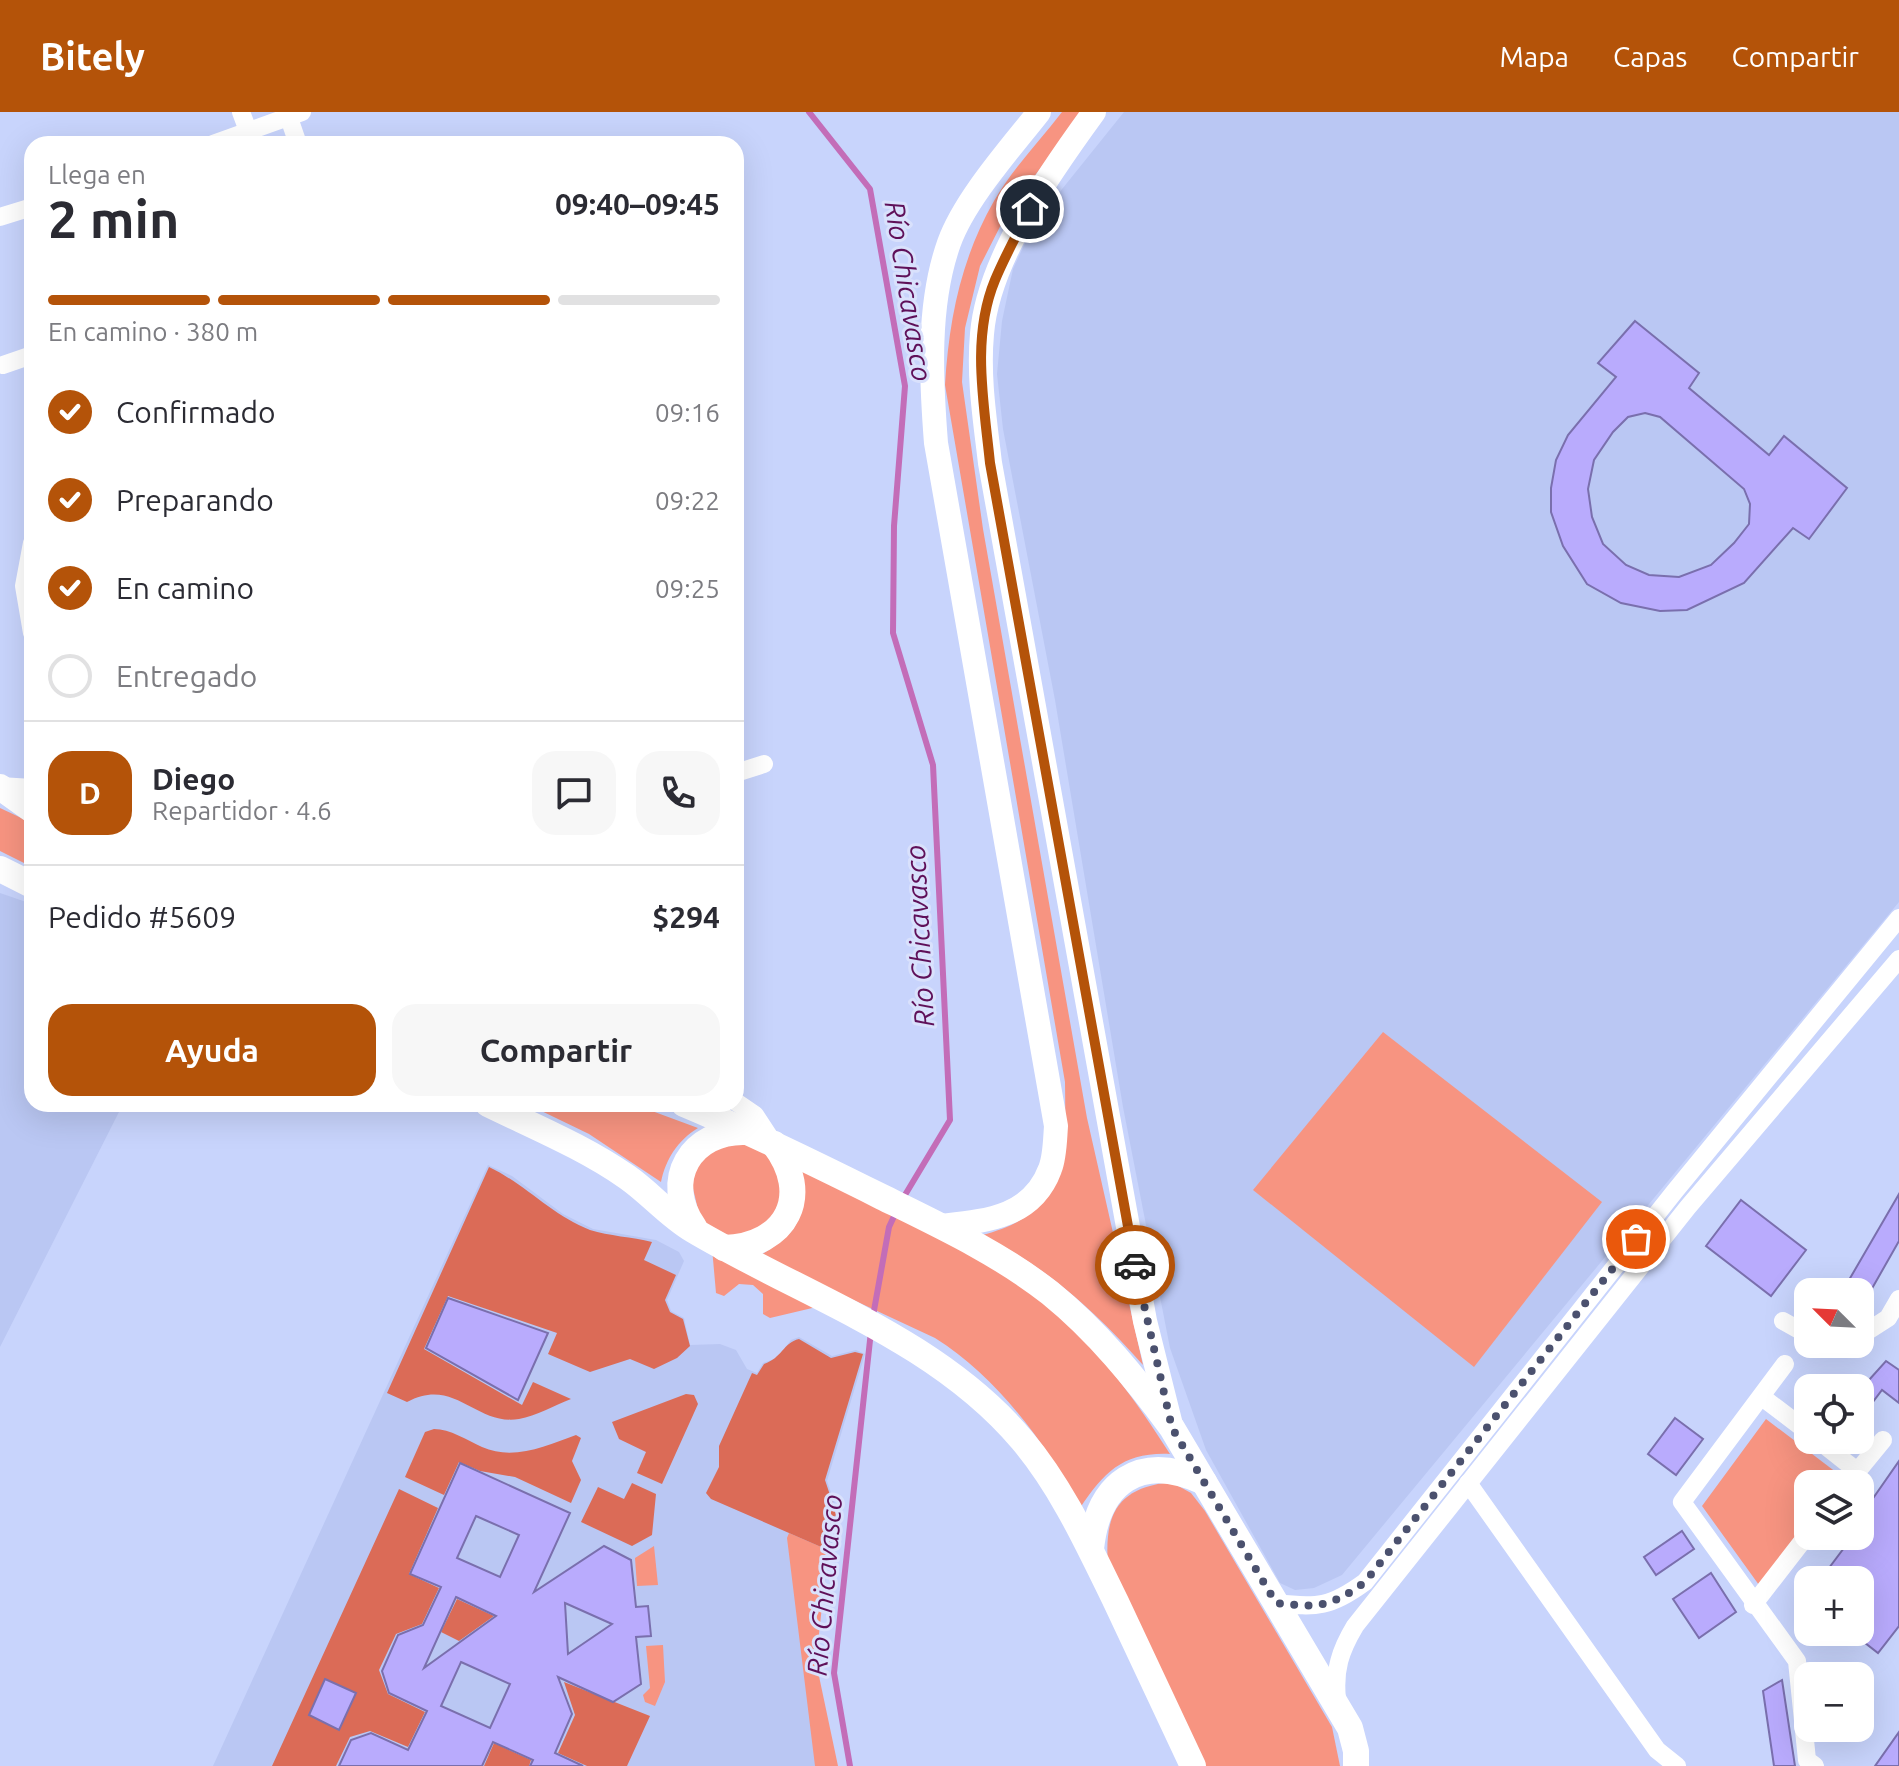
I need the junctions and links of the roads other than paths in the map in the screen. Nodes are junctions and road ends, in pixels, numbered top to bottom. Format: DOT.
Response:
graph roads {
  1 [pos="241,112"];
  2 [pos="1039,112"];
  3 [pos="1094,112"];
  4 [pos="292,114"];
  5 [pos="249,136"];
  6 [pos="254,136"];
  7 [pos="296,136"];
  8 [pos="24,210"];
  9 [pos="0,217"];
  10 [pos="24,358"];
  11 [pos="3,365"];
  12 [pos="764,764"];
  13 [pos="744,770"];
  14 [pos="0,786"];
  15 [pos="24,788"];
  16 [pos="24,797"];
  17 [pos="24,804"];
  18 [pos="0,867"];
  19 [pos="24,874"];
  20 [pos="24,880"];
  21 [pos="1897,924"];
  22 [pos="1899,959"];
  23 [pos="744,1107"];
  24 [pos="505,1112"];
  25 [pos="703,1112"];
  26 [pos="750,1132"];
  27 [pos="774,1144"];
  28 [pos="929,1220"];
  29 [pos="698,1232"];
  30 [pos="724,1248"];
  31 [pos="1899,1299"];
  32 [pos="1783,1321"];
  33 [pos="1893,1322"];
  34 [pos="1794,1327"];
  35 [pos="1874,1330"];
  36 [pos="1785,1364"];
  37 [pos="1762,1397"];
  38 [pos="1794,1421"];
  39 [pos="1172,1428"];
  40 [pos="1883,1440"];
  41 [pos="1831,1454"];
  42 [pos="1845,1470"];
  43 [pos="1859,1470"];
  44 [pos="1204,1482"];
  45 [pos="1468,1483"];
  46 [pos="1091,1549"];
  47 [pos="1796,1550"];
  48 [pos="1276,1603"];
  49 [pos="1753,1605"];
  50 [pos="1337,1706"];
  51 [pos="1193,1766"];
  52 [pos="1356,1766"];
  53 [pos="1677,1766"];
  54 [pos="1815,1766"];
  1 -- 5 [label="street"];
  2 -- 28 [label="street"];
  3 -- 39 [label="street"];
  4 -- 6 [label="street"];
  4 -- 7 [label="street"];
  8 -- 9 [label="street"];
  10 -- 11 [label="street"];
  12 -- 13 [label="street"];
  14 -- 15 [label="street"];
  14 -- 16 [label="main road"];
  14 -- 17 [label="main road"];
  18 -- 19 [label="main road"];
  18 -- 20 [label="main road"];
  21 -- 48 [label="street"];
  22 -- 45 [label="street"];
  23 -- 27 [label="street"];
  24 -- 29 [label="main road"];
  25 -- 26 [label="main road"];
  26 -- 27 [label="main road"];
  26 -- 29 [label="main road"];
  27 -- 28 [label="main road"];
  27 -- 30 [label="main road"];
  28 -- 39 [label="main road"];
  29 -- 30 [label="main road"];
  30 -- 46 [label="main road"];
  31 -- 33 [label="street"];
  32 -- 34 [label="street"];
  33 -- 35 [label="street"];
  36 -- 37 [label="street"];
  37 -- 38 [label="street"];
  37 -- 49 [label="street"];
  39 -- 44 [label="main road"];
  40 -- 43 [label="street"];
  41 -- 42 [label="street"];
  44 -- 46 [label="main road"];
  44 -- 48 [label="main road"];
  45 -- 50 [label="street"];
  45 -- 53 [label="street"];
  46 -- 51 [label="main road"];
  47 -- 49 [label="street"];
  48 -- 50 [label="main road"];
  49 -- 54 [label="street"];
  50 -- 52 [label="main road"];
}
